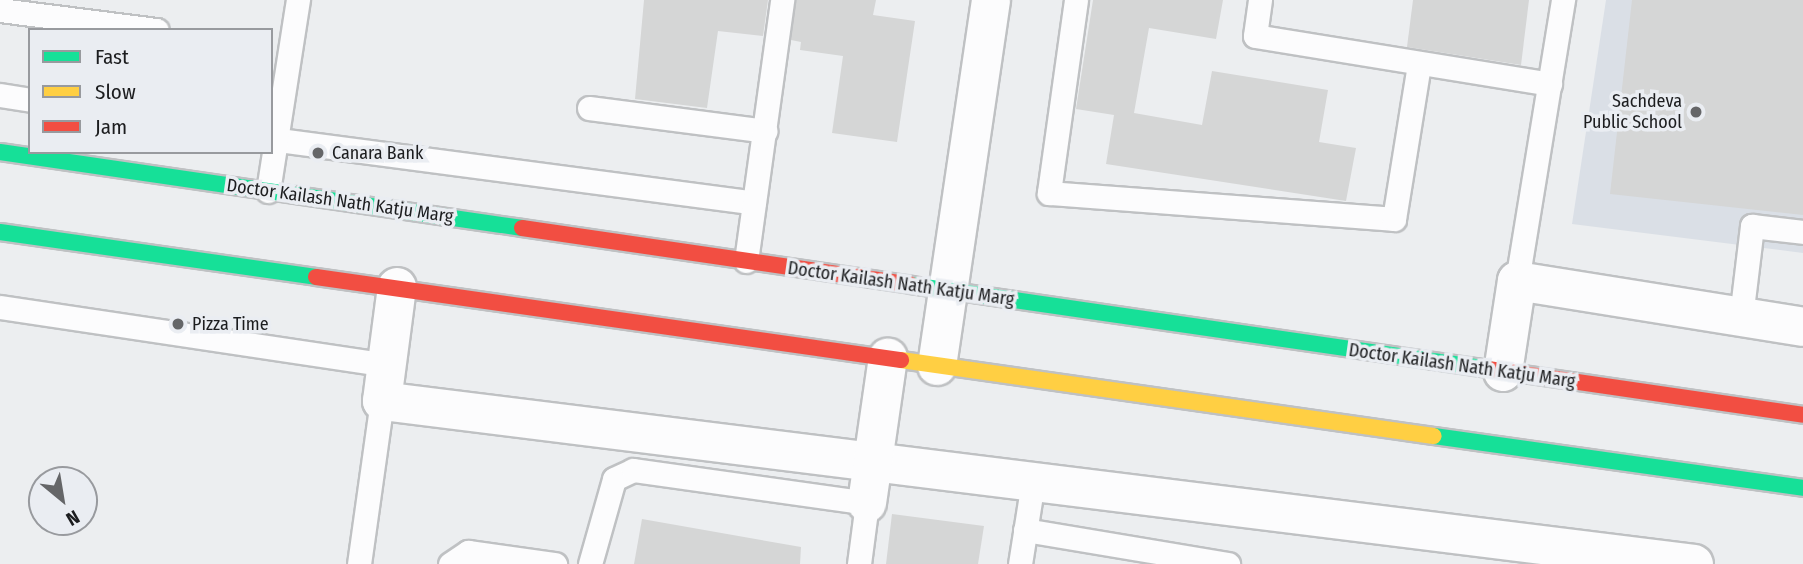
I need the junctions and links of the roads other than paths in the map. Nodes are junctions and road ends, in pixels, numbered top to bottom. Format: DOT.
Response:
graph roads {
  1 [pos="298,0"];
  2 [pos="782,0"];
  3 [pos="991,0"];
  4 [pos="1076,0"];
  5 [pos="1260,0"];
  6 [pos="1563,0"];
  7 [pos="0,10"];
  8 [pos="141,28"];
  9 [pos="281,45"];
  10 [pos="1419,65"];
  11 [pos="1550,84"];
  12 [pos="0,95"];
  13 [pos="28,100"];
  14 [pos="589,108"];
  15 [pos="765,131"];
  16 [pos="274,140"];
  17 [pos="0,152"];
  18 [pos="272,154"];
  19 [pos="268,191"];
  20 [pos="754,203"];
  21 [pos="0,232"];
  22 [pos="1803,232"];
  23 [pos="746,261"];
  24 [pos="1517,281"];
  25 [pos="397,287"];
  26 [pos="948,290"];
  27 [pos="0,307"];
  28 [pos="1741,317"];
  29 [pos="1803,327"];
  30 [pos="888,358"];
  31 [pos="937,366"];
  32 [pos="1503,372"];
  33 [pos="384,383"];
  34 [pos="1803,415"];
  35 [pos="874,462"];
  36 [pos="1033,482"];
  37 [pos="1803,488"];
  38 [pos="867,503"];
  39 [pos="1025,530"];
  40 [pos="1173,559"];
  41 [pos="1628,560"];
  42 [pos="359,564"];
  43 [pos="450,564"];
  44 [pos="555,564"];
  45 [pos="590,564"];
  46 [pos="859,564"];
  47 [pos="1020,564"];
  48 [pos="1228,564"];
  49 [pos="1694,564"];
  1 -- 9 [label="lane"];
  2 -- 15 [label="lane"];
  3 -- 26 [label="street"];
  4 -- 10 [label="lane"];
  5 -- 10 [label="lane"];
  6 -- 11 [label="lane"];
  7 -- 8 [label="lane"];
  9 -- 16 [label="lane"];
  10 -- 11 [label="lane"];
  11 -- 24 [label="lane"];
  12 -- 13 [label="lane"];
  14 -- 15 [label="lane"];
  15 -- 20 [label="lane"];
  16 -- 20 [label="lane"];
  17 -- 19 [label="main road, Doctor Kailash Nath Katju Marg"];
  18 -- 19 [label="lane"];
  19 -- 23 [label="main road, Doctor Kailash Nath Katju Marg"];
  20 -- 23 [label="lane"];
  21 -- 25 [label="main road"];
  22 -- 28 [label="lane"];
  23 -- 26 [label="main road, Doctor Kailash Nath Katju Marg"];
  24 -- 28 [label="street"];
  24 -- 32 [label="street"];
  25 -- 30 [label="main road"];
  25 -- 33 [label="street"];
  26 -- 31 [label="street"];
  26 -- 32 [label="main road, Doctor Kailash Nath Katju Marg"];
  27 -- 33 [label="lane"];
  28 -- 29 [label="street"];
  30 -- 31 [label="main road"];
  30 -- 35 [label="street"];
  31 -- 37 [label="main road"];
  32 -- 34 [label="main road, Doctor Kailash Nath Katju Marg"];
  33 -- 35 [label="street"];
  33 -- 42 [label="lane"];
  35 -- 36 [label="street"];
  35 -- 38 [label="street"];
  36 -- 39 [label="lane"];
  36 -- 41 [label="street"];
  38 -- 45 [label="lane"];
  38 -- 46 [label="lane"];
  39 -- 40 [label="lane"];
  39 -- 47 [label="lane"];
  40 -- 48 [label="lane"];
  41 -- 49 [label="street"];
  43 -- 44 [label="lane"];
}
